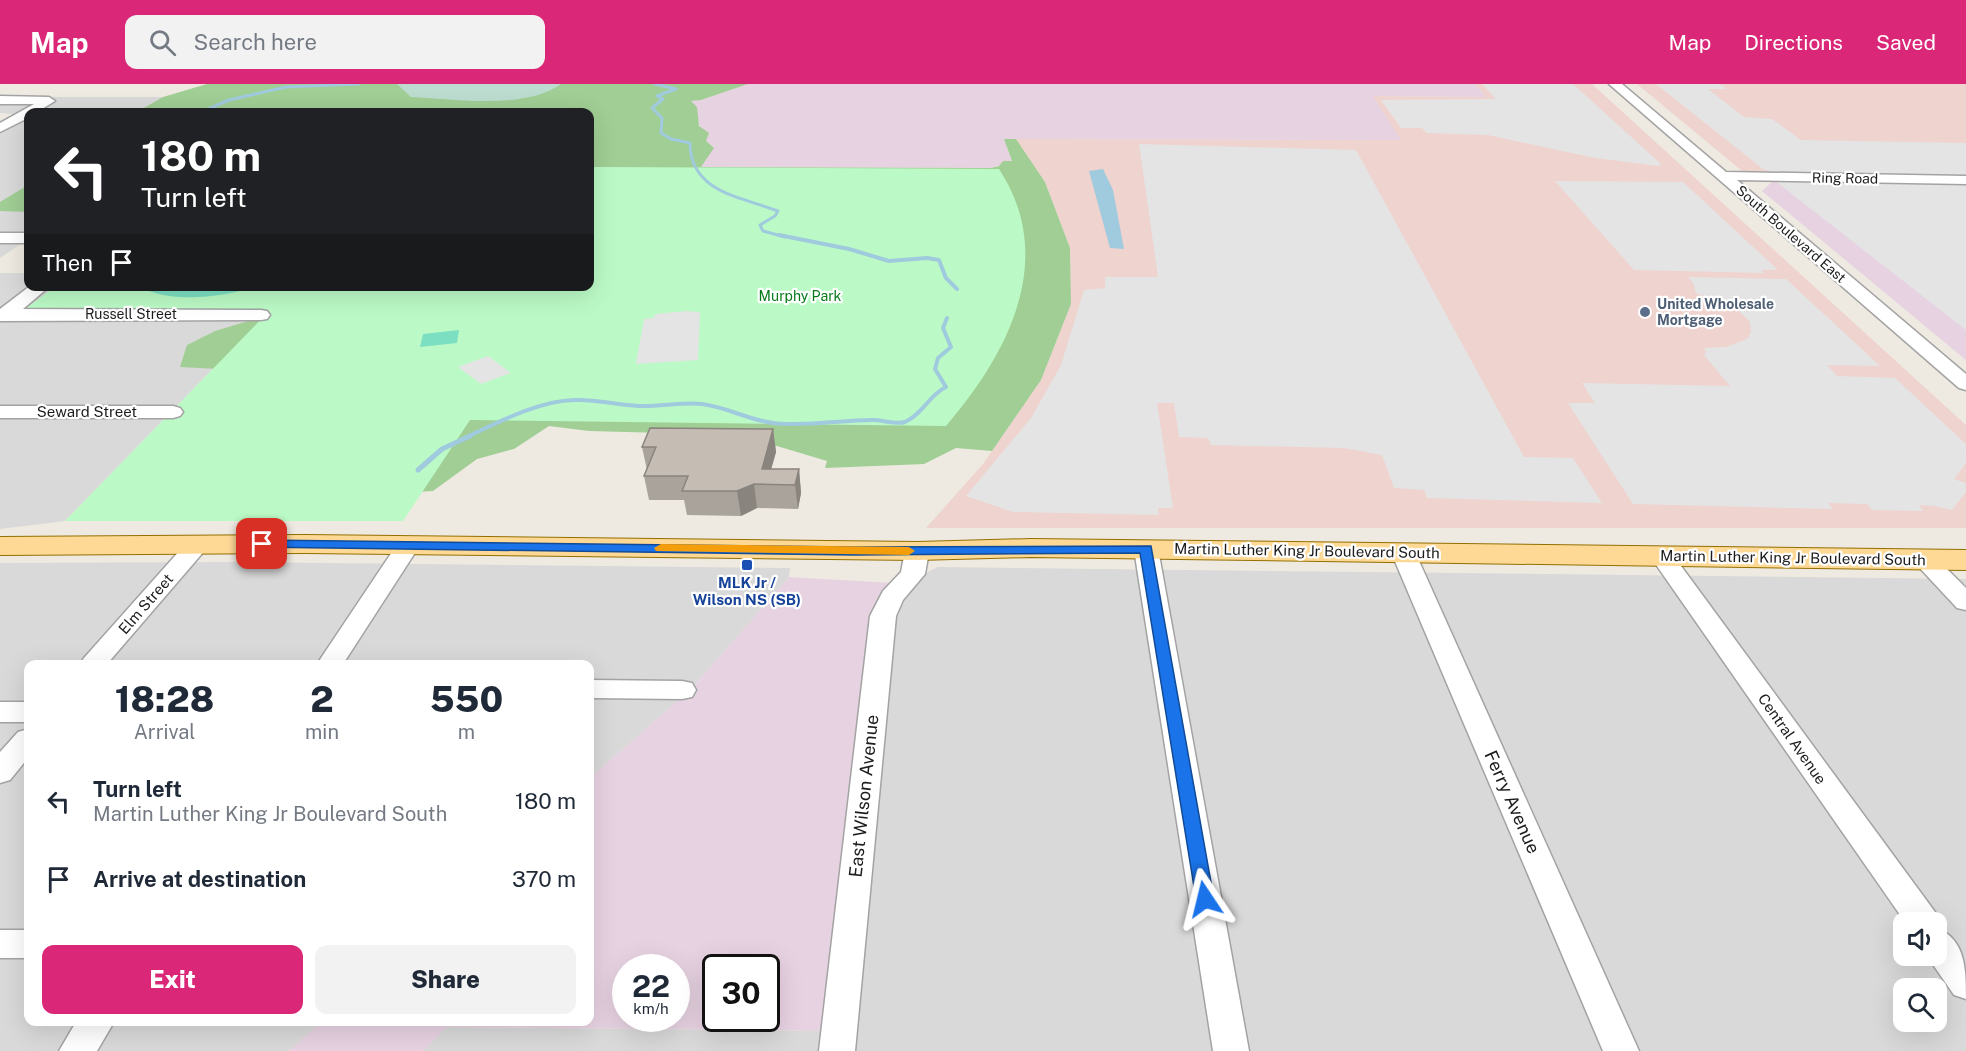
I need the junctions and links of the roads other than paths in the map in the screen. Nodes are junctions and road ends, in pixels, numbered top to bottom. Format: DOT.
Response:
graph roads {
  1 [pos="1616,84"];
  2 [pos="0,100"];
  3 [pos="38,108"];
  4 [pos="24,116"];
  5 [pos="0,128"];
  6 [pos="1723,176"];
  7 [pos="1966,180"];
  8 [pos="0,238"];
  9 [pos="24,238"];
  10 [pos="35,291"];
  11 [pos="1,315"];
  12 [pos="261,315"];
  13 [pos="1966,384"];
  14 [pos="0,412"];
  15 [pos="173,412"];
  16 [pos="198,544"];
  17 [pos="408,545"];
  18 [pos="0,546"];
  19 [pos="1146,549"];
  20 [pos="917,551"];
  21 [pos="1403,552"];
  22 [pos="1662,556"];
  23 [pos="1924,559"];
  24 [pos="1966,560"];
  25 [pos="1966,602"];
  26 [pos="96,660"];
  27 [pos="333,660"];
  28 [pos="594,688"];
  29 [pos="682,690"];
  30 [pos="0,712"];
  31 [pos="24,712"];
  32 [pos="24,744"];
  33 [pos="0,772"];
  34 [pos="1916,912"];
  35 [pos="0,944"];
  36 [pos="24,944"];
  37 [pos="1947,957"];
  38 [pos="1966,984"];
  39 [pos="93,1026"];
  40 [pos="77,1051"];
  41 [pos="837,1051"];
  42 [pos="1231,1051"];
  43 [pos="1621,1051"];
  1 -- 6 [label="street, South Boulevard East"];
  2 -- 3 [label="street"];
  4 -- 5 [label="street"];
  6 -- 7 [label="street, Ring Road"];
  6 -- 13 [label="street, South Boulevard East"];
  8 -- 9 [label="street"];
  10 -- 11 [label="street"];
  11 -- 12 [label="street, Russell Street"];
  14 -- 15 [label="street, Seward Street"];
  16 -- 17 [label="main road, Martin Luther King Jr Boulevard South"];
  16 -- 18 [label="main road, Martin Luther King Jr Boulevard South"];
  16 -- 26 [label="street, Elm Street"];
  17 -- 20 [label="main road, Martin Luther King Jr Boulevard South"];
  17 -- 27 [label="street"];
  19 -- 20 [label="main road, Martin Luther King Jr Boulevard South"];
  19 -- 21 [label="main road, Martin Luther King Jr Boulevard South"];
  19 -- 42 [label="street"];
  20 -- 41 [label="street, East Wilson Avenue"];
  21 -- 22 [label="main road, Martin Luther King Jr Boulevard South"];
  21 -- 43 [label="street, Ferry Avenue"];
  22 -- 23 [label="main road, Martin Luther King Jr Boulevard South"];
  22 -- 34 [label="street, Central Avenue"];
  23 -- 24 [label="main road, Martin Luther King Jr Boulevard South"];
  23 -- 25 [label="street"];
  28 -- 29 [label="street"];
  30 -- 31 [label="street"];
  32 -- 33 [label="street"];
  35 -- 36 [label="street"];
  37 -- 38 [label="street"];
  39 -- 40 [label="street"];
}
